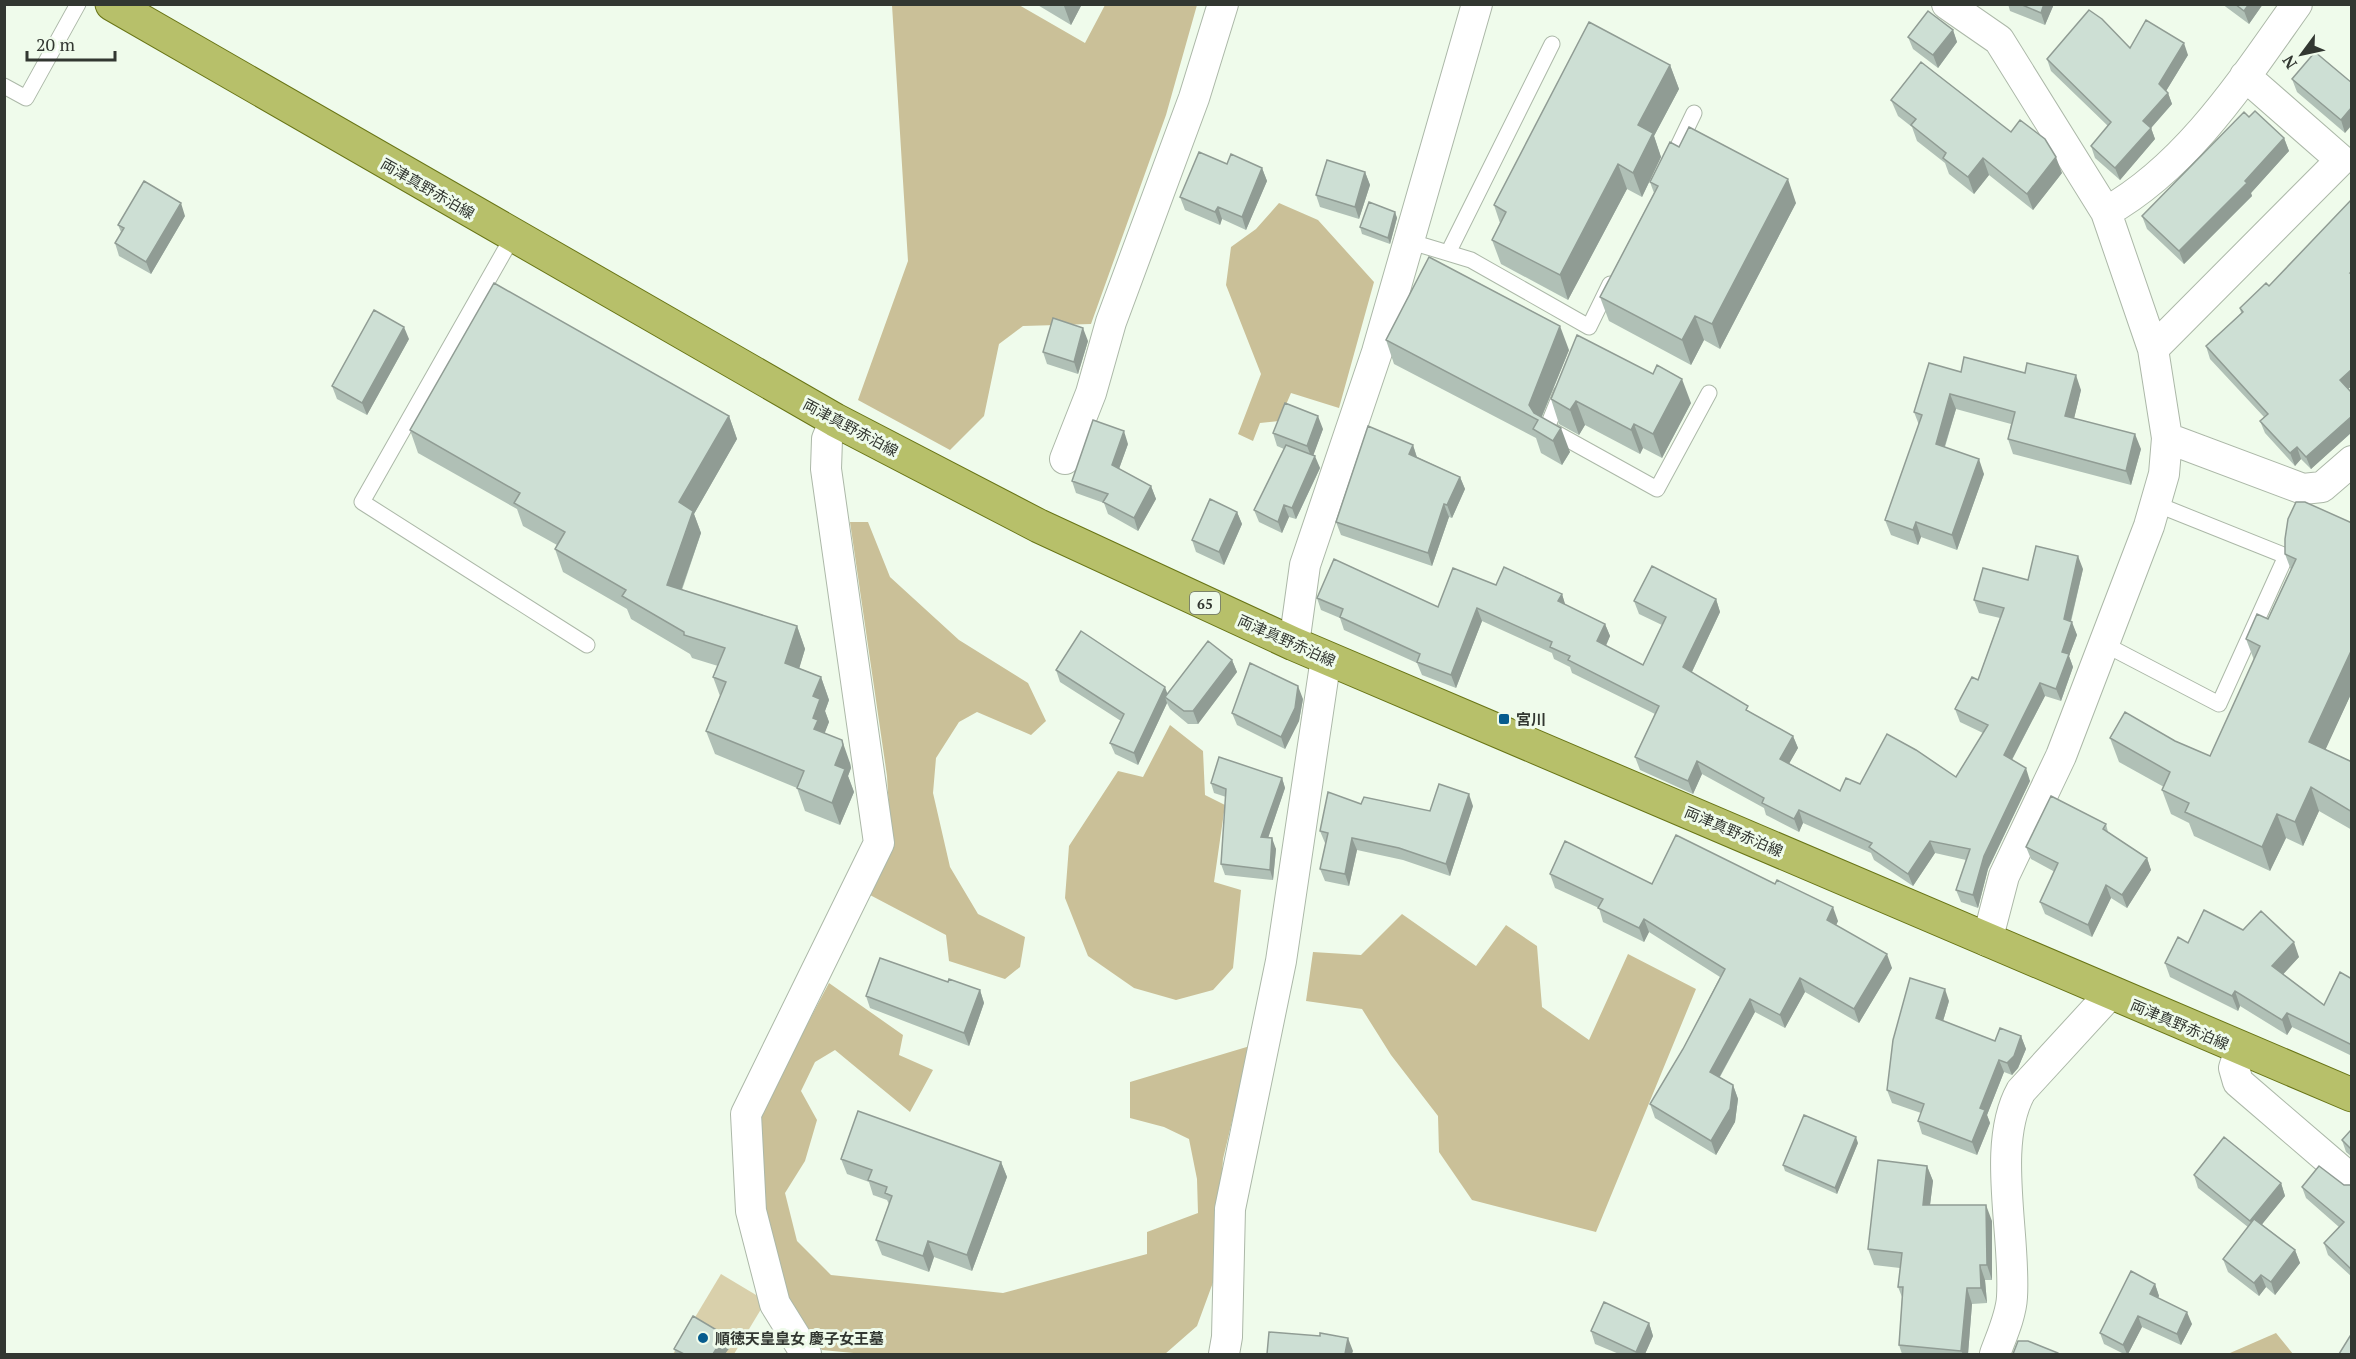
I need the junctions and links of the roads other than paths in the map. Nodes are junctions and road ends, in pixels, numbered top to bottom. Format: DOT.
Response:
graph roads {
  1 [pos="78,4"];
  2 [pos="112,4"];
  3 [pos="1223,4"];
  4 [pos="1477,4"];
  5 [pos="1947,4"];
  6 [pos="2297,4"];
  7 [pos="1552,44"];
  8 [pos="2245,76"];
  9 [pos="4,86"];
  10 [pos="1694,113"];
  11 [pos="2346,165"];
  12 [pos="1663,177"];
  13 [pos="2106,212"];
  14 [pos="513,236"];
  15 [pos="1408,241"];
  16 [pos="1448,253"];
  17 [pos="1616,273"];
  18 [pos="2153,349"];
  19 [pos="1568,377"];
  20 [pos="1709,393"];
  21 [pos="835,420"];
  22 [pos="2167,438"];
  23 [pos="1065,459"];
  24 [pos="2352,461"];
  25 [pos="2156,504"];
  26 [pos="1294,644"];
  27 [pos="2104,644"];
  28 [pos="587,645"];
  29 [pos="1326,658"];
  30 [pos="1987,941"];
  31 [pos="2110,994"];
  32 [pos="2240,1049"];
  33 [pos="2352,1095"];
  34 [pos="2352,1180"];
  35 [pos="806,1354"];
  36 [pos="1224,1354"];
  37 [pos="1995,1354"];
  1 -- 9 [label="lane"];
  2 -- 14 [label="main road, 両津真野赤泊線 / 65"];
  3 -- 23 [label="street"];
  4 -- 15 [label="street"];
  5 -- 13 [label="street"];
  6 -- 8 [label="street"];
  7 -- 16 [label="lane"];
  8 -- 11 [label="street"];
  8 -- 13 [label="street"];
  10 -- 12 [label="lane"];
  11 -- 18 [label="street"];
  13 -- 18 [label="street"];
  14 -- 21 [label="main road, 両津真野赤泊線 / 65"];
  14 -- 28 [label="lane"];
  15 -- 16 [label="lane"];
  15 -- 26 [label="street"];
  16 -- 17 [label="lane"];
  18 -- 22 [label="street"];
  19 -- 20 [label="lane"];
  21 -- 26 [label="main road, 両津真野赤泊線 / 65"];
  21 -- 35 [label="street"];
  22 -- 24 [label="street"];
  22 -- 25 [label="street"];
  25 -- 27 [label="street"];
  25 -- 27 [label="lane"];
  26 -- 29 [label="main road, 両津真野赤泊線 / 65"];
  27 -- 30 [label="street"];
  29 -- 30 [label="main road, 両津真野赤泊線 / 65"];
  29 -- 36 [label="street"];
  30 -- 31 [label="main road, 両津真野赤泊線 / 65"];
  31 -- 32 [label="main road, 両津真野赤泊線 / 65"];
  31 -- 37 [label="street"];
  32 -- 33 [label="main road, 両津真野赤泊線 / 65"];
  32 -- 34 [label="street"];
}
